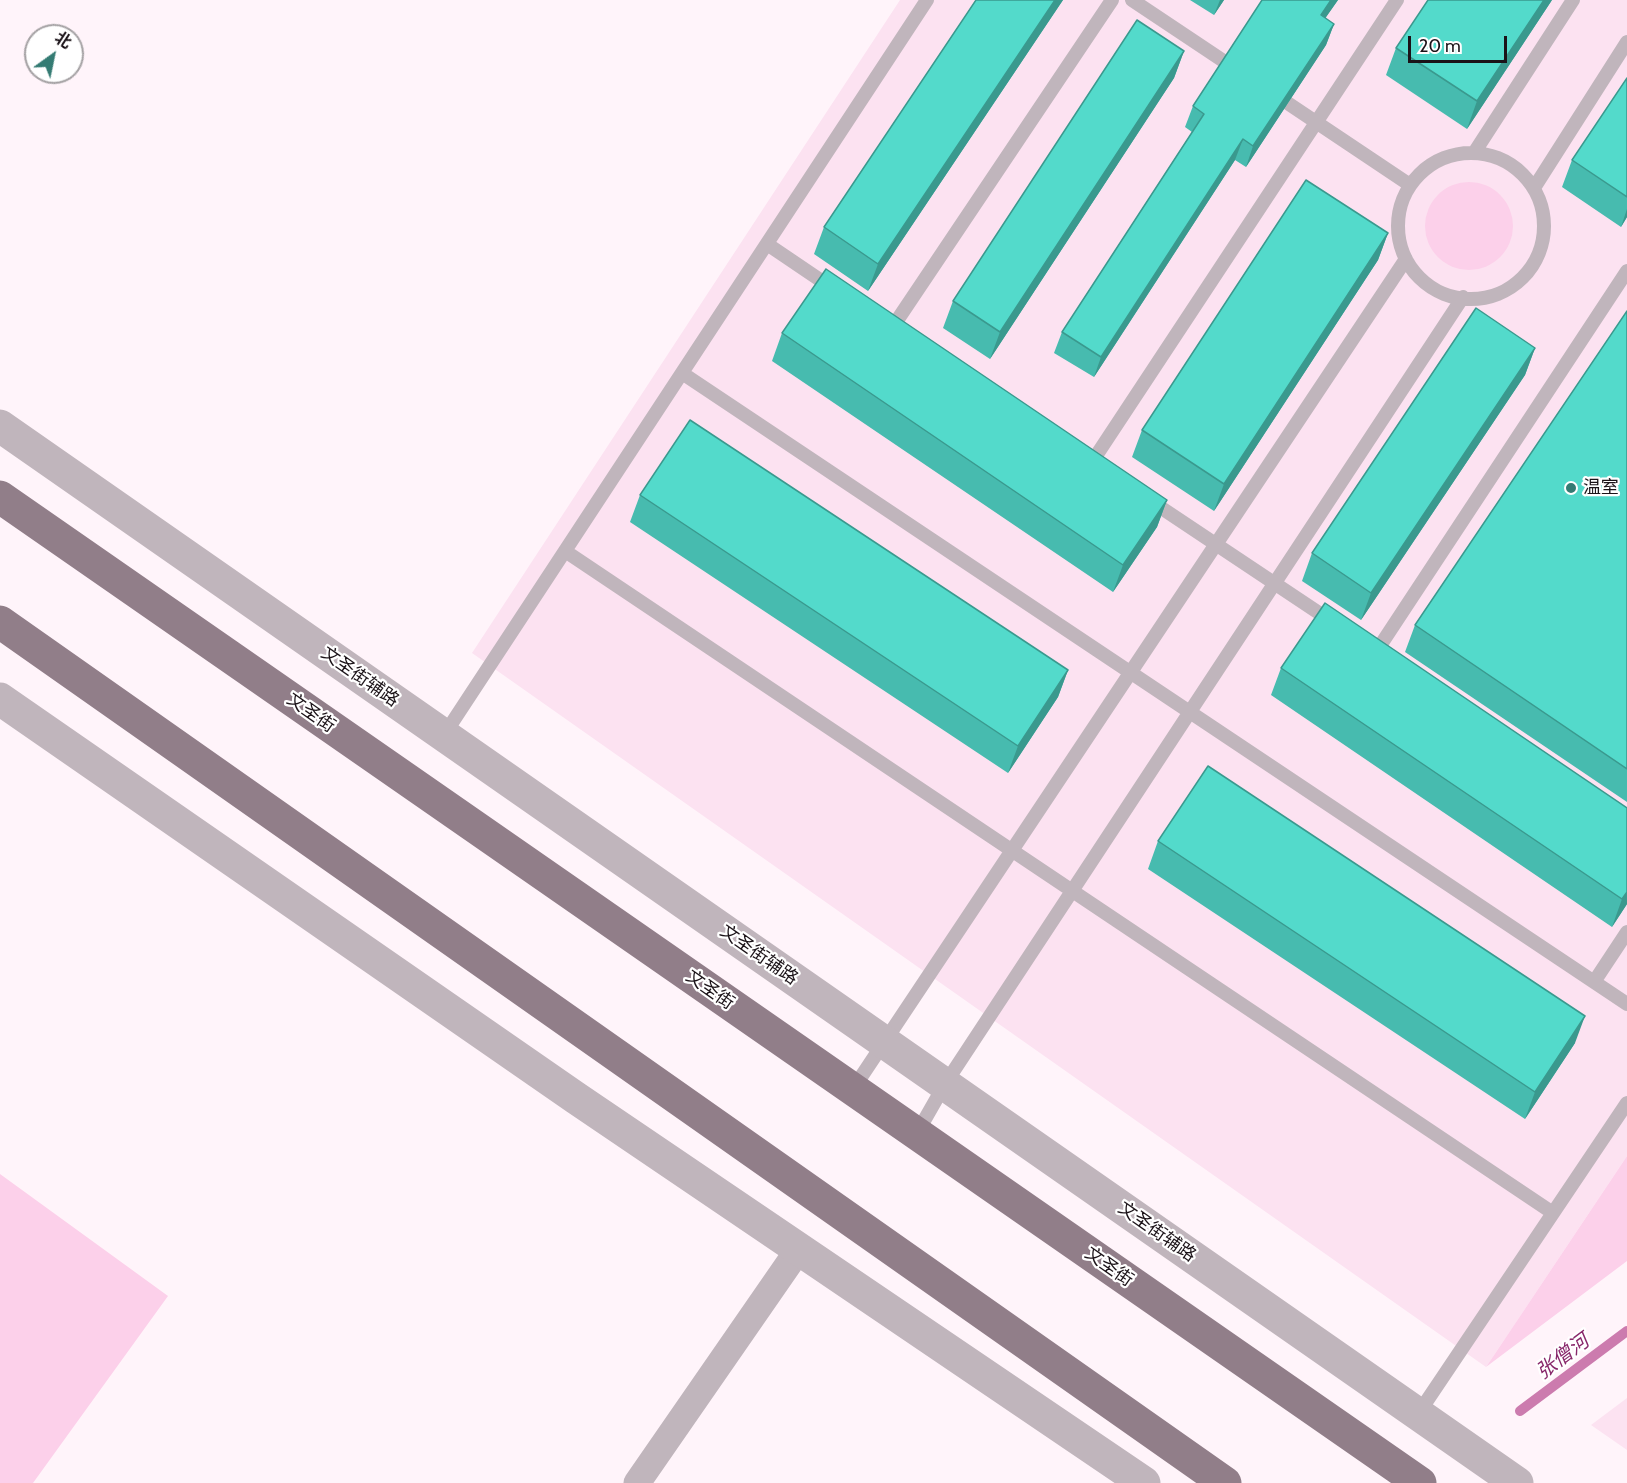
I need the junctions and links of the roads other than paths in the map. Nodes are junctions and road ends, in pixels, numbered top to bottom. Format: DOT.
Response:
graph roads {
  1 [pos="927,0"];
  2 [pos="1112,0"];
  3 [pos="1132,0"];
  4 [pos="1397,0"];
  5 [pos="1573,0"];
  6 [pos="1627,42"];
  7 [pos="1222,60"];
  8 [pos="1289,104"];
  9 [pos="1316,123"];
  10 [pos="1474,153"];
  11 [pos="1410,185"];
  12 [pos="1534,188"];
  13 [pos="767,244"];
  14 [pos="1406,259"];
  15 [pos="1627,271"];
  16 [pos="844,296"];
  17 [pos="1463,297"];
  18 [pos="892,328"];
  19 [pos="682,373"];
  20 [pos="0,426"];
  21 [pos="1092,462"];
  22 [pos="1140,494"];
  23 [pos="0,497"];
  24 [pos="1216,545"];
  25 [pos="565,551"];
  26 [pos="1274,584"];
  27 [pos="0,622"];
  28 [pos="1348,633"];
  29 [pos="1376,652"];
  30 [pos="1131,673"];
  31 [pos="0,699"];
  32 [pos="1190,711"];
  33 [pos="444,736"];
  34 [pos="1012,851"];
  35 [pos="1071,891"];
  36 [pos="1627,932"];
  37 [pos="1594,982"];
  38 [pos="1627,1004"];
  39 [pos="885,1042"];
  40 [pos="945,1084"];
  41 [pos="853,1089"];
  42 [pos="1627,1103"];
  43 [pos="917,1133"];
  44 [pos="1553,1213"];
  45 [pos="799,1249"];
  46 [pos="1418,1414"];
  47 [pos="637,1483"];
  48 [pos="1144,1483"];
  49 [pos="1225,1483"];
  50 [pos="1420,1483"];
  51 [pos="1517,1483"];
  1 -- 13 [label="lane"];
  2 -- 18 [label="lane"];
  3 -- 7 [label="lane"];
  4 -- 9 [label="lane"];
  5 -- 10 [label="lane"];
  6 -- 12 [label="lane"];
  8 -- 9 [label="lane"];
  9 -- 11 [label="lane"];
  9 -- 21 [label="lane"];
  10 -- 11 [label="lane"];
  10 -- 12 [label="lane"];
  11 -- 14 [label="lane"];
  12 -- 17 [label="lane"];
  13 -- 16 [label="lane"];
  13 -- 19 [label="lane"];
  14 -- 17 [label="lane"];
  14 -- 24 [label="lane"];
  15 -- 29 [label="lane"];
  17 -- 26 [label="lane"];
  19 -- 25 [label="lane"];
  19 -- 30 [label="lane"];
  20 -- 33 [label="street, 文圣街辅路"];
  22 -- 24 [label="lane"];
  23 -- 41 [label="main road, 文圣街"];
  24 -- 26 [label="lane"];
  24 -- 30 [label="lane"];
  25 -- 33 [label="lane"];
  25 -- 34 [label="lane"];
  26 -- 28 [label="lane"];
  26 -- 32 [label="lane"];
  27 -- 49 [label="main road"];
  30 -- 32 [label="lane"];
  30 -- 34 [label="lane"];
  31 -- 45 [label="street"];
  32 -- 35 [label="lane"];
  32 -- 37 [label="lane"];
  33 -- 39 [label="street, 文圣街辅路"];
  34 -- 35 [label="lane"];
  34 -- 39 [label="lane"];
  35 -- 40 [label="lane"];
  35 -- 44 [label="lane"];
  36 -- 37 [label="lane"];
  37 -- 38 [label="lane"];
  39 -- 40 [label="street, 文圣街辅路"];
  39 -- 41 [label="lane"];
  40 -- 43 [label="lane"];
  40 -- 46 [label="street, 文圣街辅路"];
  41 -- 43 [label="main road, 文圣街"];
  42 -- 44 [label="lane"];
  43 -- 50 [label="main road, 文圣街"];
  44 -- 46 [label="lane"];
  45 -- 47 [label="street"];
  45 -- 48 [label="street"];
  46 -- 51 [label="street, 文圣街辅路"];
}
